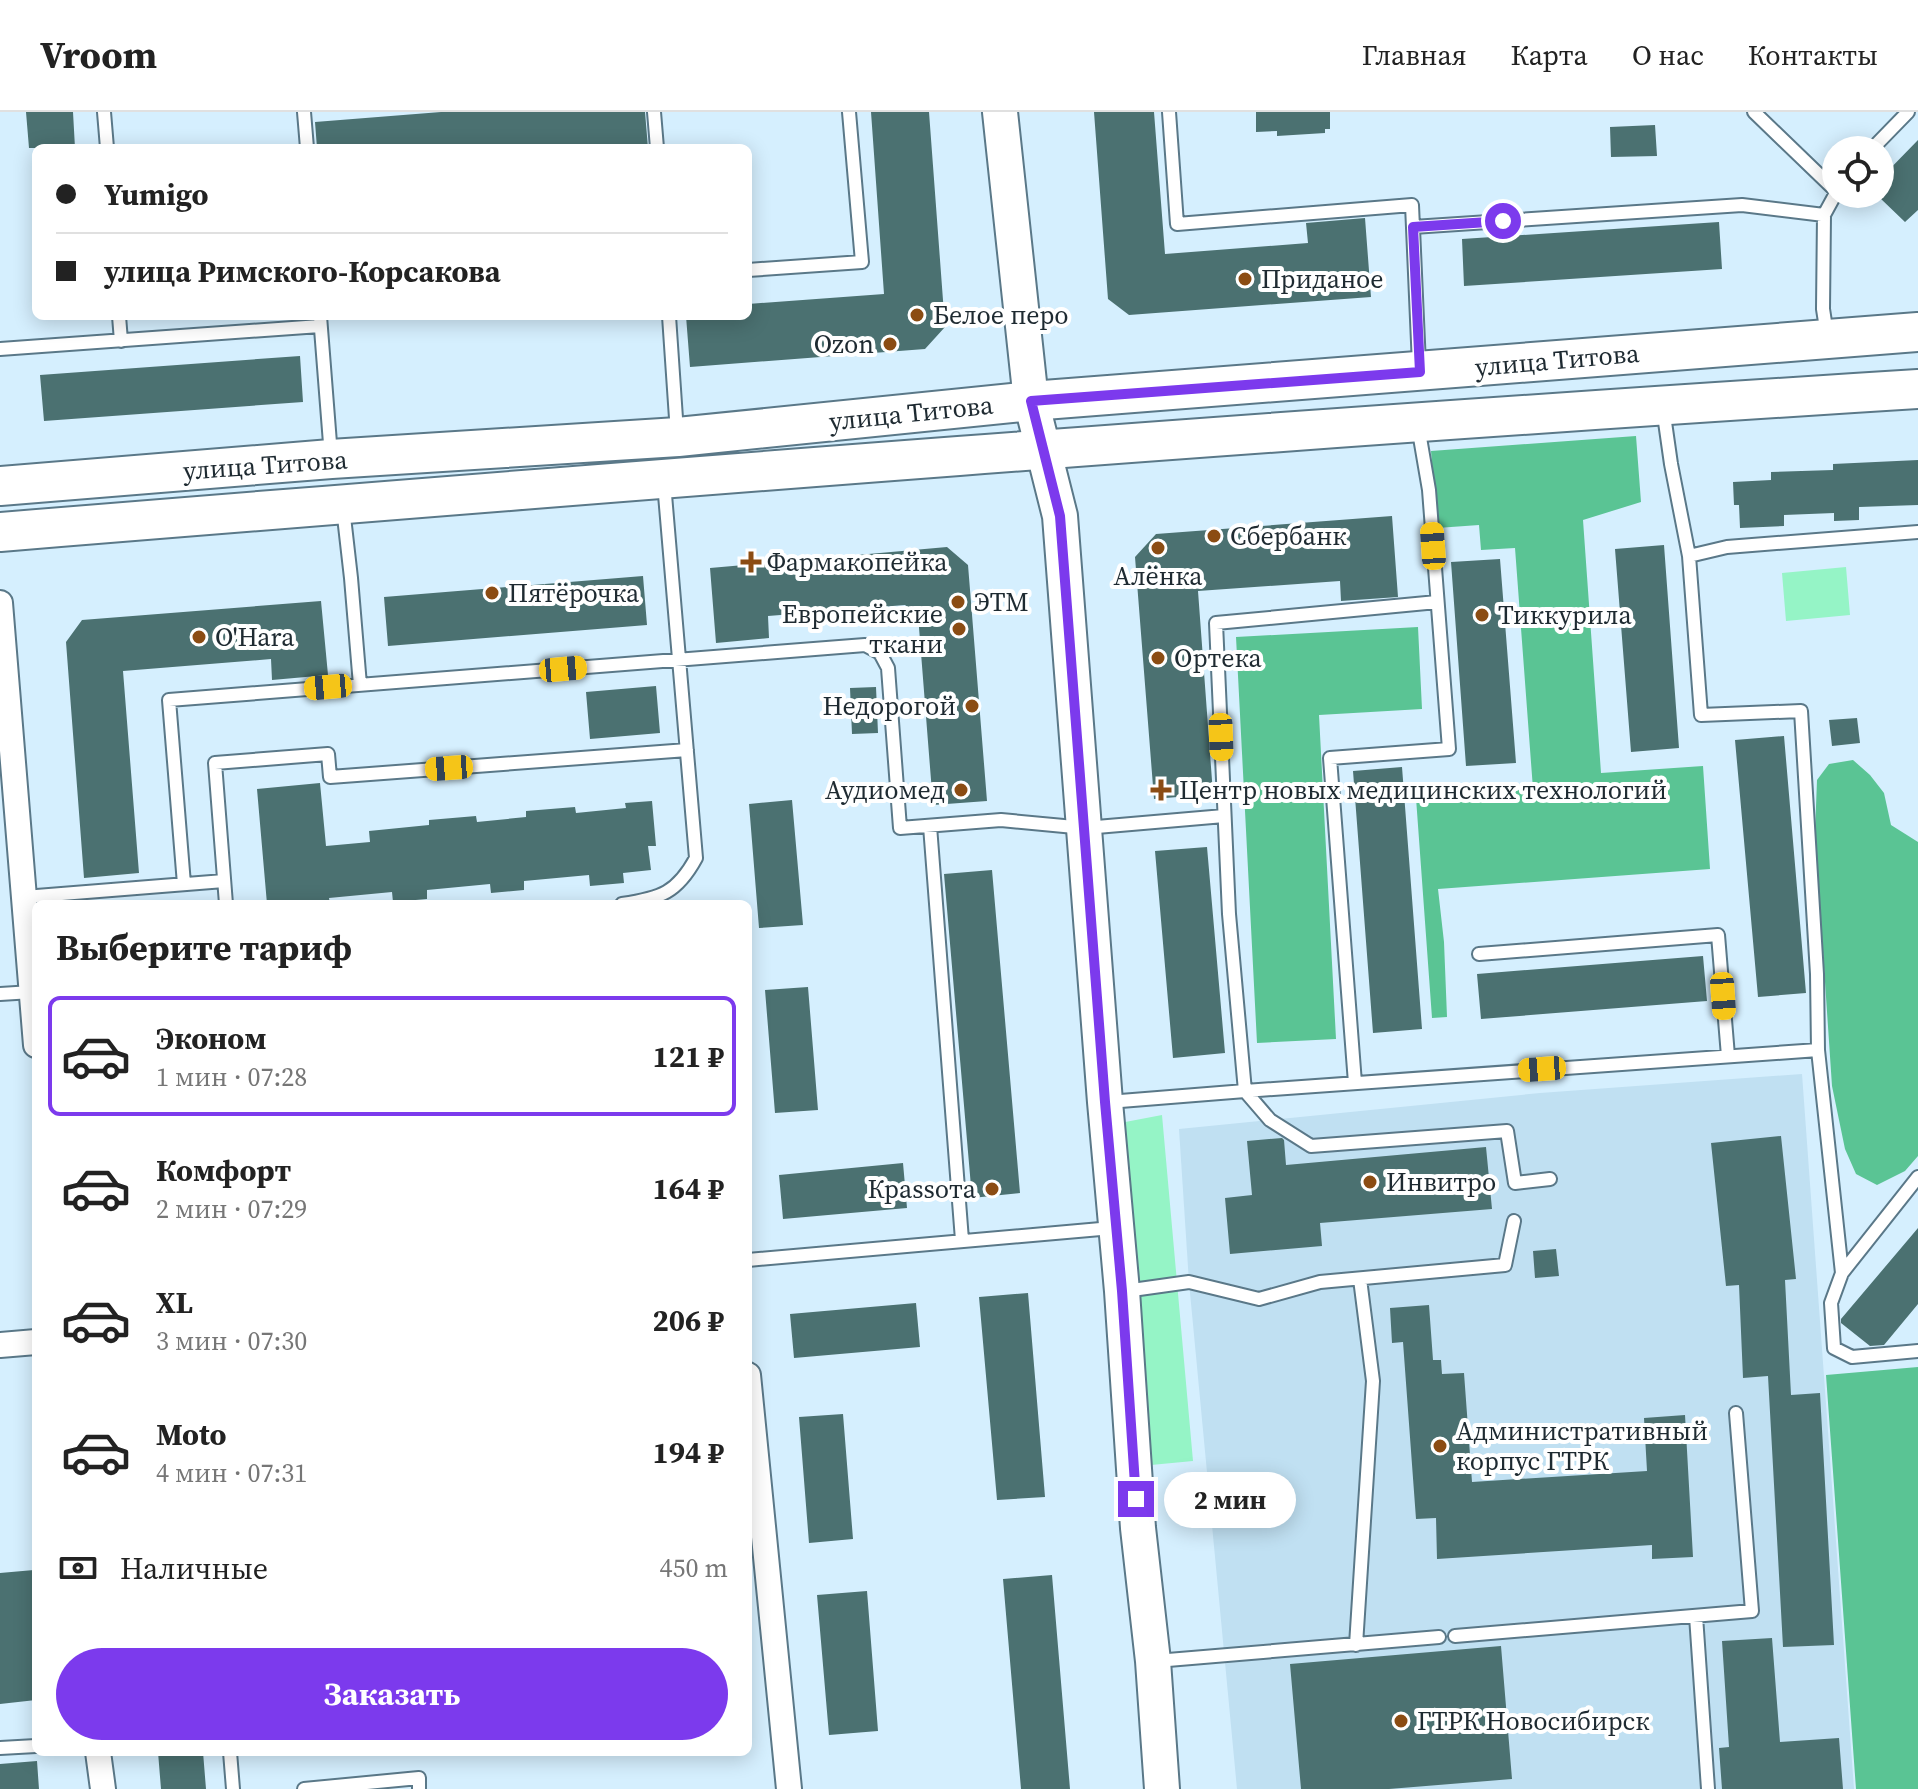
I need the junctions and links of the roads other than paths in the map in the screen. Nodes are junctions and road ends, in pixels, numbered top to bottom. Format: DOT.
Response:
graph roads {
  1 [pos="104,112"];
  2 [pos="304,112"];
  3 [pos="654,112"];
  4 [pos="849,112"];
  5 [pos="1000,112"];
  6 [pos="1169,112"];
  7 [pos="1754,112"];
  8 [pos="1908,112"];
  9 [pos="1885,136"];
  10 [pos="107,144"];
  11 [pos="307,144"];
  12 [pos="657,144"];
  13 [pos="1822,178"];
  14 [pos="1828,208"];
  15 [pos="1824,215"];
  16 [pos="1413,227"];
  17 [pos="752,270"];
  18 [pos="119,320"];
  19 [pos="669,320"];
  20 [pos="320,321"];
  21 [pos="1918,332"];
  22 [pos="1827,338"];
  23 [pos="121,341"];
  24 [pos="0,349"];
  25 [pos="1420,372"];
  26 [pos="1918,389"];
  27 [pos="1031,401"];
  28 [pos="1663,405"];
  29 [pos="1417,423"];
  30 [pos="678,437"];
  31 [pos="1043,450"];
  32 [pos="331,459"];
  33 [pos="663,480"];
  34 [pos="0,486"];
  35 [pos="343,505"];
  36 [pos="0,532"];
  37 [pos="1918,532"];
  38 [pos="1689,556"];
  39 [pos="1437,602"];
  40 [pos="0,603"];
  41 [pos="680,659"];
  42 [pos="3,685"];
  43 [pos="360,685"];
  44 [pos="687,750"];
  45 [pos="6,760"];
  46 [pos="1224,816"];
  47 [pos="930,826"];
  48 [pos="1085,828"];
  49 [pos="224,881"];
  50 [pos="184,884"];
  51 [pos="24,897"];
  52 [pos="226,900"];
  53 [pos="645,900"];
  54 [pos="1479,954"];
  55 [pos="32,992"];
  56 [pos="0,994"];
  57 [pos="1818,1050"];
  58 [pos="1728,1056"];
  59 [pos="1355,1083"];
  60 [pos="1245,1091"];
  61 [pos="1105,1102"];
  62 [pos="1918,1177"];
  63 [pos="1550,1179"];
  64 [pos="1514,1221"];
  65 [pos="1115,1228"];
  66 [pos="962,1240"];
  67 [pos="752,1260"];
  68 [pos="1842,1273"];
  69 [pos="1360,1279"];
  70 [pos="1122,1291"];
  71 [pos="32,1342"];
  72 [pos="0,1345"];
  73 [pos="1918,1351"];
  74 [pos="1736,1413"];
  75 [pos="752,1457"];
  76 [pos="1696,1616"];
  77 [pos="1455,1636"];
  78 [pos="1439,1637"];
  79 [pos="1356,1645"];
  80 [pos="1153,1661"];
  81 [pos="32,1746"];
  82 [pos="0,1748"];
  83 [pos="99,1756"];
  84 [pos="230,1756"];
  85 [pos="103,1789"];
  86 [pos="233,1789"];
  87 [pos="304,1789"];
  88 [pos="419,1789"];
  89 [pos="789,1789"];
  90 [pos="1162,1789"];
  91 [pos="1708,1789"];
  1 -- 10 [label="lane"];
  2 -- 11 [label="lane"];
  3 -- 12 [label="lane"];
  4 -- 17 [label="lane"];
  5 -- 27 [label="street"];
  6 -- 16 [label="lane"];
  7 -- 13 [label="lane"];
  8 -- 9 [label="lane"];
  14 -- 15 [label="lane"];
  15 -- 16 [label="lane"];
  15 -- 22 [label="lane"];
  16 -- 25 [label="lane"];
  18 -- 23 [label="lane"];
  19 -- 30 [label="lane"];
  20 -- 23 [label="lane"];
  20 -- 32 [label="lane"];
  21 -- 22 [label="main road, улица Титова"];
  22 -- 25 [label="main road, улица Титова"];
  23 -- 24 [label="lane"];
  25 -- 27 [label="main road, улица Титова"];
  26 -- 28 [label="main road, улица Титова"];
  27 -- 30 [label="main road, улица Титова"];
  27 -- 31 [label="street"];
  28 -- 29 [label="main road, улица Титова"];
  28 -- 38 [label="lane"];
  29 -- 31 [label="main road, улица Титова"];
  29 -- 39 [label="lane"];
  30 -- 32 [label="main road, улица Титова"];
  31 -- 33 [label="main road, улица Титова"];
  31 -- 48 [label="street"];
  32 -- 34 [label="main road, улица Титова"];
  33 -- 35 [label="main road, улица Титова"];
  33 -- 41 [label="lane"];
  35 -- 36 [label="main road, улица Титова"];
  35 -- 43 [label="lane"];
  37 -- 38 [label="lane"];
  38 -- 57 [label="lane"];
  39 -- 46 [label="lane"];
  39 -- 59 [label="lane"];
  40 -- 42 [label="street"];
  41 -- 43 [label="lane"];
  41 -- 44 [label="lane"];
  41 -- 47 [label="lane"];
  42 -- 45 [label="street"];
  43 -- 50 [label="lane"];
  44 -- 49 [label="lane"];
  44 -- 53 [label="lane"];
  45 -- 51 [label="street"];
  46 -- 48 [label="lane"];
  46 -- 60 [label="lane"];
  47 -- 48 [label="lane"];
  47 -- 66 [label="lane"];
  48 -- 61 [label="street"];
  49 -- 50 [label="lane"];
  49 -- 52 [label="lane"];
  50 -- 51 [label="lane"];
  51 -- 55 [label="street"];
  54 -- 58 [label="lane"];
  55 -- 56 [label="lane"];
  57 -- 58 [label="lane"];
  57 -- 68 [label="lane"];
  58 -- 59 [label="lane"];
  59 -- 60 [label="lane"];
  60 -- 61 [label="lane"];
  60 -- 63 [label="lane"];
  61 -- 65 [label="street"];
  62 -- 68 [label="lane"];
  64 -- 69 [label="lane"];
  65 -- 66 [label="lane"];
  65 -- 70 [label="street"];
  66 -- 67 [label="lane"];
  68 -- 73 [label="lane"];
  69 -- 70 [label="lane"];
  69 -- 79 [label="lane"];
  70 -- 80 [label="street"];
  71 -- 72 [label="street"];
  74 -- 76 [label="lane"];
  75 -- 89 [label="street"];
  76 -- 77 [label="lane"];
  76 -- 91 [label="lane"];
  78 -- 79 [label="lane"];
  79 -- 80 [label="lane"];
  80 -- 90 [label="street"];
  81 -- 82 [label="lane"];
  83 -- 85 [label="street"];
  84 -- 86 [label="lane"];
  87 -- 88 [label="lane"];
}
